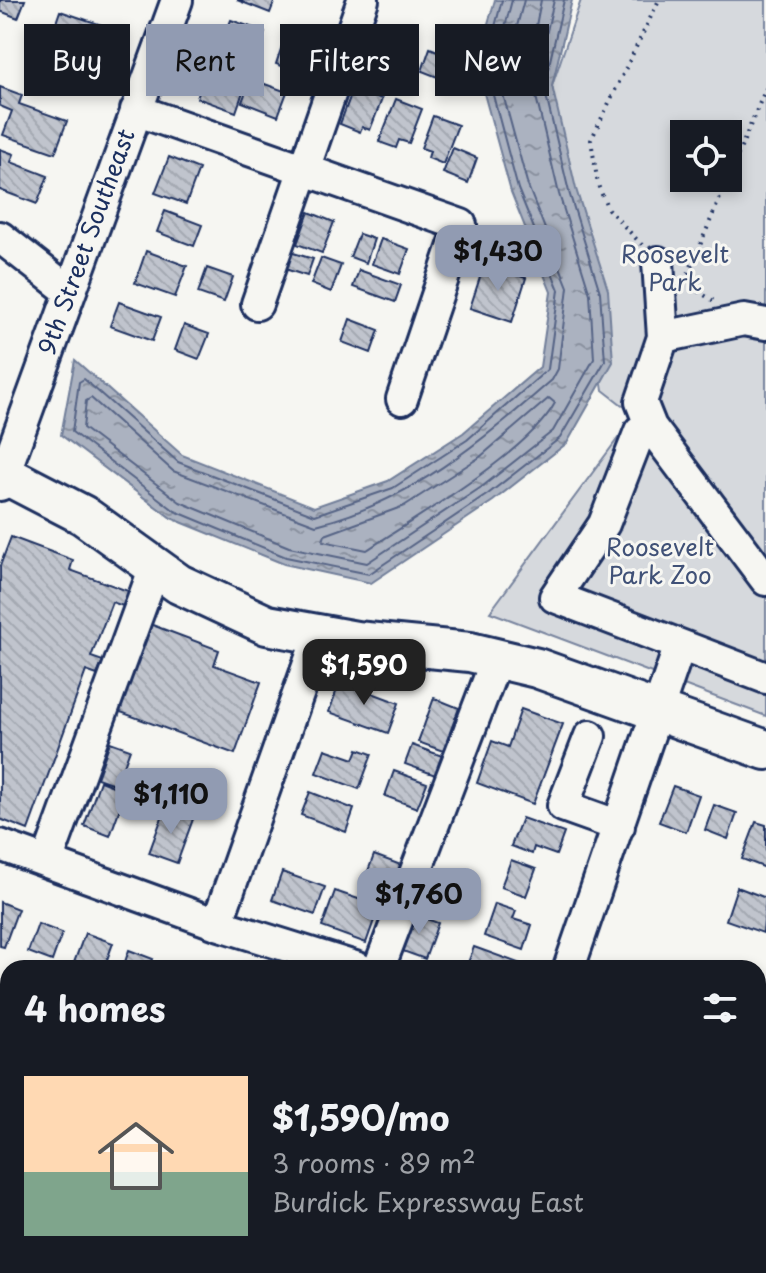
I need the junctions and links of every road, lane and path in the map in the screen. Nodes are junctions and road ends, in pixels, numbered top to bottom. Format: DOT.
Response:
graph roads {
  1 [pos="177,0"];
  2 [pos="363,0"];
  3 [pos="659,0"];
  4 [pos="766,88"];
  5 [pos="136,110"];
  6 [pos="303,169"];
  7 [pos="0,237"];
  8 [pos="658,262"];
  9 [pos="685,283"];
  10 [pos="69,291"];
  11 [pos="257,304"];
  12 [pos="755,322"];
  13 [pos="663,337"];
  14 [pos="402,399"];
  15 [pos="651,427"];
  16 [pos="1,477"];
  17 [pos="155,567"];
  18 [pos="766,580"];
  19 [pos="319,635"];
  20 [pos="680,645"];
  21 [pos="497,658"];
  22 [pos="766,678"];
  23 [pos="660,712"];
  24 [pos="590,736"];
  25 [pos="766,750"];
  26 [pos="619,826"];
  27 [pos="0,845"];
  28 [pos="47,862"];
  29 [pos="217,924"];
  30 [pos="332,960"];
  31 [pos="382,960"];
  32 [pos="572,960"];
  1 -- 5 [label="street, 9th Street Southeast"];
  2 -- 6 [label="street"];
  3 -- 8 [label="path"];
  4 -- 9 [label="path"];
  5 -- 6 [label="street"];
  5 -- 10 [label="street, 9th Street Southeast"];
  6 -- 11 [label="street"];
  6 -- 14 [label="street"];
  7 -- 10 [label="street"];
  8 -- 9 [label="path"];
  8 -- 13 [label="street"];
  9 -- 12 [label="path"];
  10 -- 16 [label="street, 9th Street Southeast"];
  12 -- 13 [label="street"];
  13 -- 15 [label="street"];
  15 -- 18 [label="street"];
  15 -- 20 [label="street"];
  16 -- 17 [label="main road"];
  17 -- 19 [label="main road"];
  17 -- 28 [label="street"];
  19 -- 21 [label="main road"];
  19 -- 29 [label="street"];
  20 -- 22 [label="street"];
  20 -- 23 [label="street"];
  21 -- 23 [label="main road"];
  21 -- 31 [label="street"];
  23 -- 25 [label="main road"];
  23 -- 26 [label="street"];
  24 -- 26 [label="street"];
  26 -- 32 [label="street"];
  27 -- 28 [label="street"];
  28 -- 29 [label="street"];
  29 -- 30 [label="street"];
}
